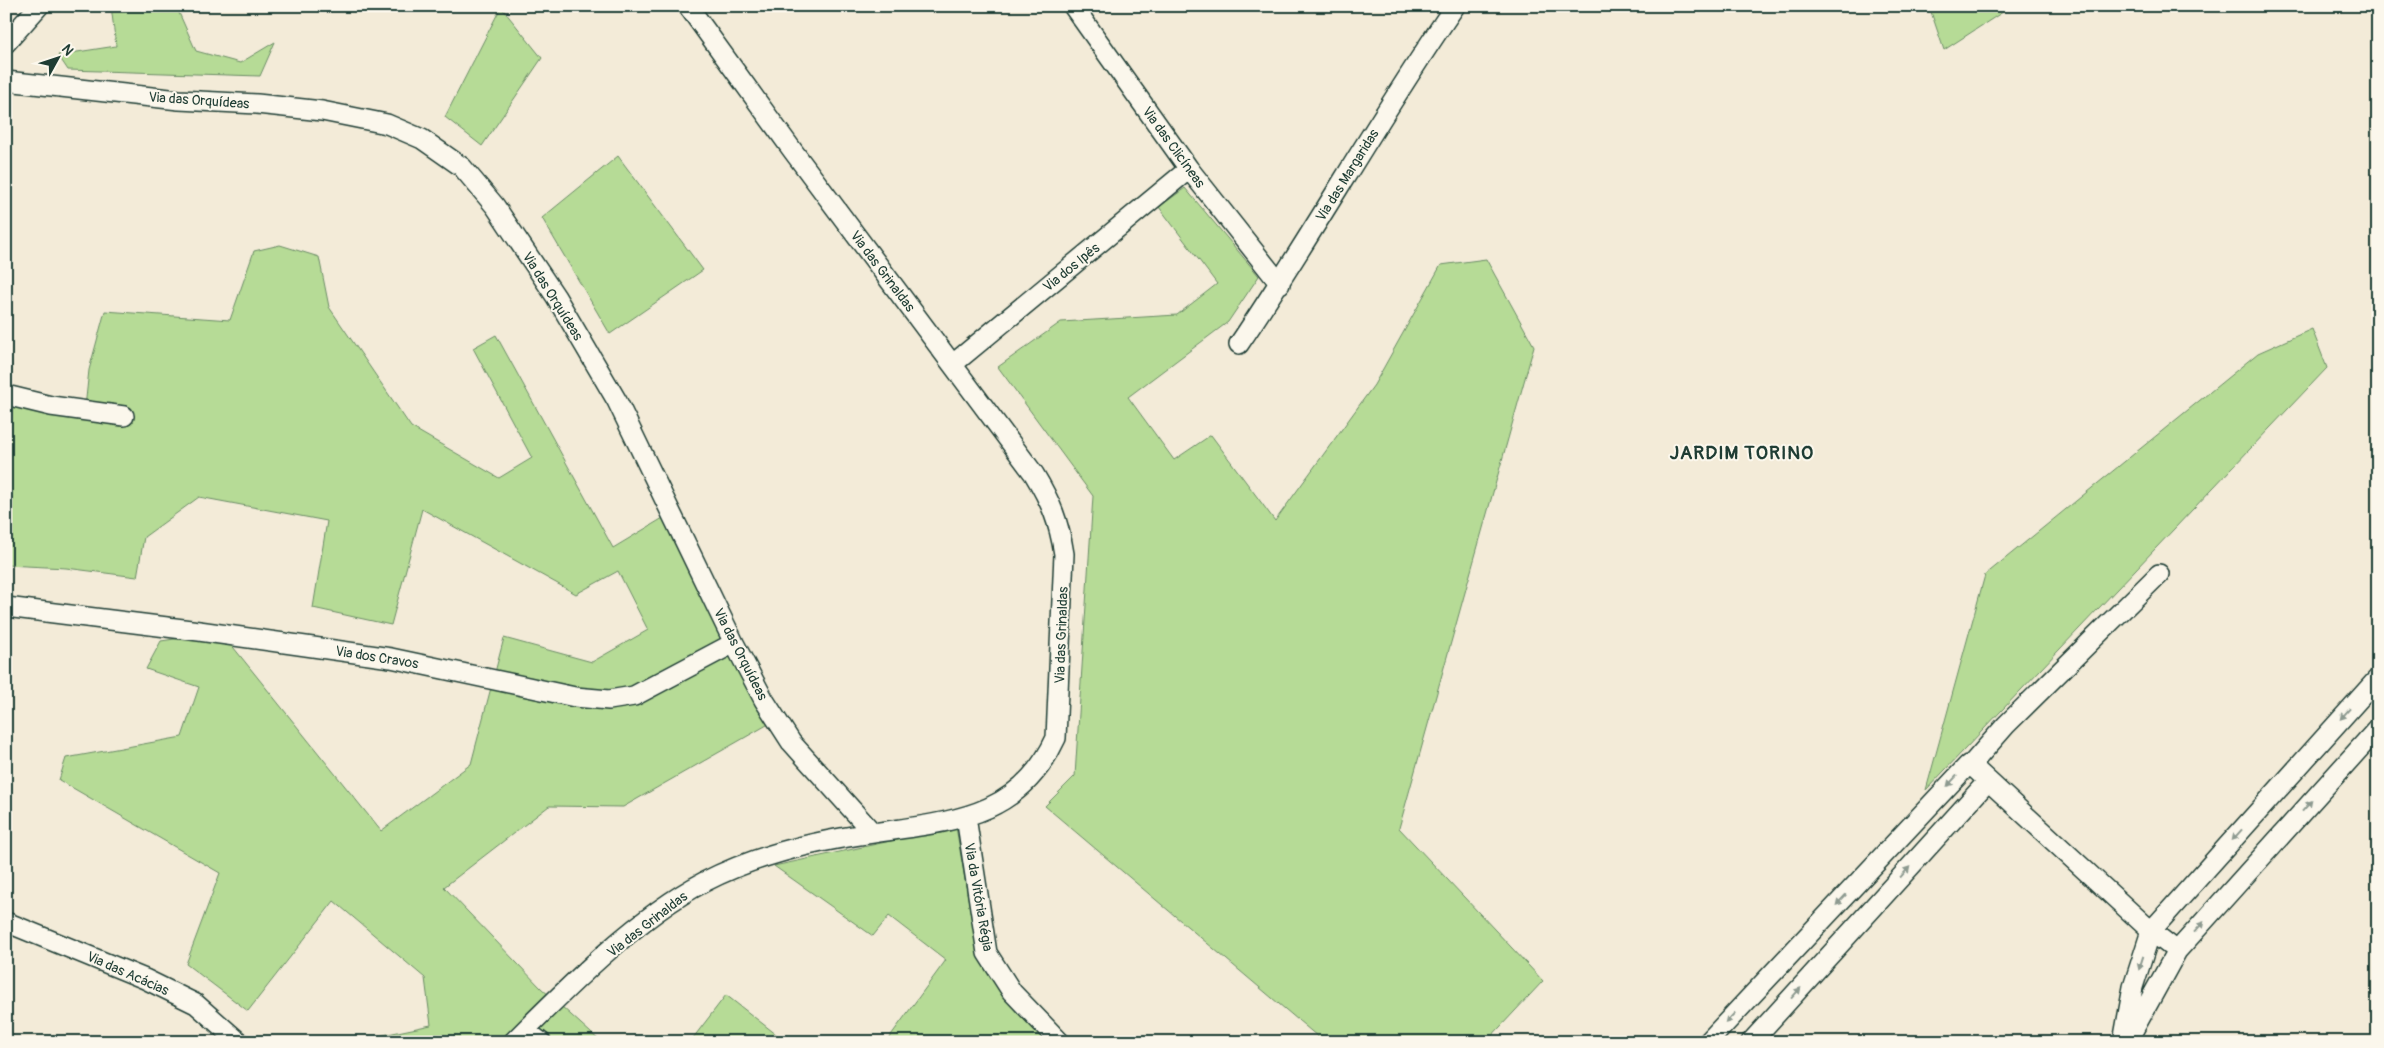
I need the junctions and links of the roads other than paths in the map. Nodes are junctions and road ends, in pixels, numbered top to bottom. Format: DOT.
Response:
graph roads {
  1 [pos="39,6"];
  2 [pos="688,6"];
  3 [pos="1073,6"];
  4 [pos="1456,6"];
  5 [pos="6,42"];
  6 [pos="6,80"];
  7 [pos="1189,169"];
  8 [pos="1280,284"];
  9 [pos="1239,344"];
  10 [pos="953,364"];
  11 [pos="6,395"];
  12 [pos="124,416"];
  13 [pos="2159,574"];
  14 [pos="6,607"];
  15 [pos="734,643"];
  16 [pos="2378,678"];
  17 [pos="2378,728"];
  18 [pos="1971,765"];
  19 [pos="1988,781"];
  20 [pos="966,817"];
  21 [pos="872,833"];
  22 [pos="6,922"];
  23 [pos="2151,931"];
  24 [pos="2177,951"];
  25 [pos="519,1036"];
  26 [pos="239,1042"];
  27 [pos="541,1042"];
  28 [pos="1060,1042"];
  29 [pos="1708,1042"];
  30 [pos="1751,1042"];
  31 [pos="2123,1042"];
  32 [pos="2127,1042"];
  1 -- 5 [label="street"];
  2 -- 10 [label="street, Via das Grinaldas"];
  3 -- 7 [label="street, Via das Clicíneas"];
  4 -- 8 [label="street, Via das Margaridas"];
  6 -- 15 [label="street, Via das Orquídeas"];
  7 -- 8 [label="street, Via das Clicíneas"];
  7 -- 10 [label="street, Via dos Ipês"];
  8 -- 9 [label="street, Via das Margaridas"];
  10 -- 20 [label="street, Via das Grinaldas"];
  11 -- 12 [label="street"];
  13 -- 18 [label="street"];
  14 -- 15 [label="street, Via dos Cravos"];
  15 -- 21 [label="street, Via das Orquídeas"];
  16 -- 23 [label="street, one-way"];
  24 -- 17 [label="street, one-way"];
  18 -- 19 [label="street"];
  18 -- 29 [label="street, one-way"];
  19 -- 23 [label="street"];
  30 -- 19 [label="street, one-way"];
  20 -- 21 [label="street, Via das Grinaldas"];
  20 -- 28 [label="street, Via da Vitória Régia"];
  21 -- 25 [label="street, Via das Grinaldas"];
  22 -- 26 [label="street, Via das Acácias"];
  23 -- 24 [label="street"];
  23 -- 31 [label="street, one-way"];
  24 -- 32 [label="street"];
  25 -- 27 [label="street"];
}
